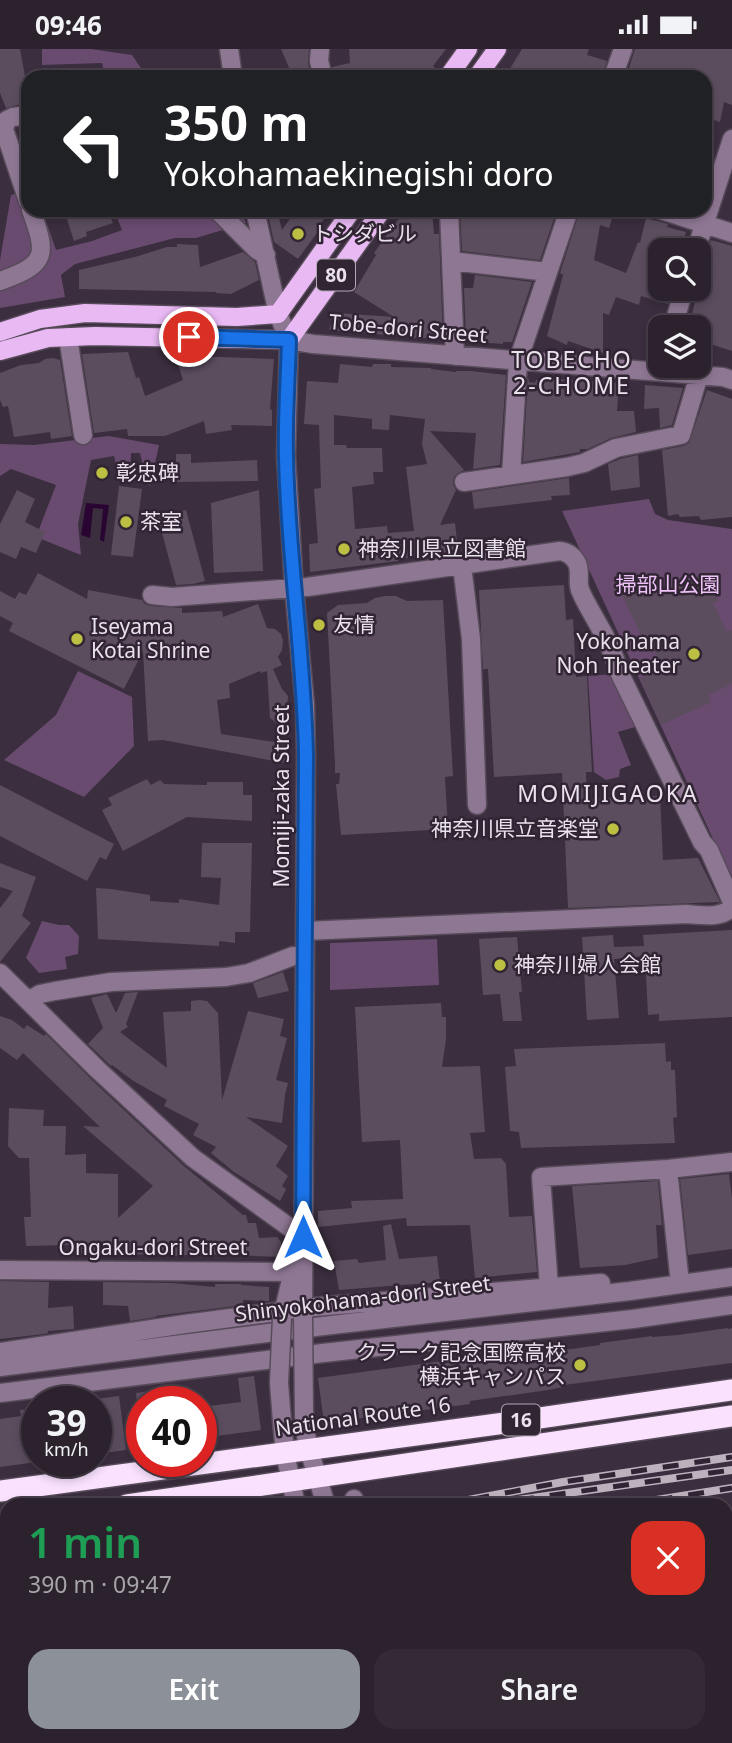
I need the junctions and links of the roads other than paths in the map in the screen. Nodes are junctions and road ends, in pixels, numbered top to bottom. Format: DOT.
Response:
graph roads {
  1 [pos="229,49"];
  2 [pos="320,49"];
  3 [pos="468,49"];
  4 [pos="497,49"];
  5 [pos="623,49"];
  6 [pos="232,70"];
  7 [pos="321,70"];
  8 [pos="453,70"];
  9 [pos="482,70"];
  10 [pos="616,70"];
  11 [pos="21,117"];
  12 [pos="732,139"];
  13 [pos="21,180"];
  14 [pos="712,200"];
  15 [pos="33,217"];
  16 [pos="224,217"];
  17 [pos="257,217"];
  18 [pos="347,217"];
  19 [pos="377,217"];
  20 [pos="449,217"];
  21 [pos="567,217"];
  22 [pos="682,217"];
  23 [pos="706,217"];
  24 [pos="704,224"];
  25 [pos="732,233"];
  26 [pos="700,238"];
  27 [pos="266,255"];
  28 [pos="451,261"];
  29 [pos="548,272"];
  30 [pos="0,281"];
  31 [pos="278,314"];
  32 [pos="0,332"];
  33 [pos="68,337"];
  34 [pos="289,340"];
  35 [pos="0,351"];
  36 [pos="455,356"];
  37 [pos="518,361"];
  38 [pos="648,368"];
  39 [pos="711,376"];
  40 [pos="698,378"];
  41 [pos="732,380"];
  42 [pos="83,435"];
  43 [pos="511,475"];
  44 [pos="464,482"];
  45 [pos="462,566"];
  46 [pos="294,588"];
  47 [pos="152,595"];
  48 [pos="477,805"];
  49 [pos="732,904"];
  50 [pos="305,931"];
  51 [pos="305,955"];
  52 [pos="0,974"];
  53 [pos="28,1001"];
  54 [pos="732,1162"];
  55 [pos="668,1169"];
  56 [pos="300,1257"];
  57 [pos="732,1268"];
  58 [pos="0,1270"];
  59 [pos="679,1274"];
  60 [pos="732,1277"];
  61 [pos="549,1287"];
  62 [pos="732,1305"];
  63 [pos="303,1313"];
  64 [pos="282,1315"];
  65 [pos="0,1352"];
  66 [pos="0,1367"];
  67 [pos="732,1390"];
  68 [pos="0,1393"];
  69 [pos="732,1416"];
  70 [pos="309,1450"];
  71 [pos="285,1453"];
  72 [pos="318,1478"];
  73 [pos="291,1482"];
  74 [pos="0,1491"];
  75 [pos="177,1498"];
  76 [pos="294,1498"];
  77 [pos="324,1498"];
  1 -- 6 [label="street"];
  2 -- 7 [label="street"];
  3 -- 8 [label="main road"];
  4 -- 9 [label="main road"];
  5 -- 10 [label="street"];
  11 -- 13 [label="street"];
  12 -- 14 [label="street"];
  15 -- 30 [label="street"];
  16 -- 27 [label="street"];
  17 -- 27 [label="street"];
  18 -- 31 [label="main road, 80"];
  19 -- 34 [label="main road, 80"];
  20 -- 28 [label="street"];
  21 -- 29 [label="street"];
  22 -- 24 [label="street"];
  23 -- 24 [label="street"];
  24 -- 25 [label="street"];
  24 -- 26 [label="street"];
  27 -- 31 [label="street"];
  28 -- 29 [label="street"];
  28 -- 36 [label="street"];
  29 -- 37 [label="street"];
  31 -- 32 [label="main road"];
  31 -- 34 [label="street"];
  33 -- 34 [label="main road"];
  33 -- 35 [label="main road"];
  33 -- 42 [label="street"];
  34 -- 36 [label="street, Tobe-dori Street"];
  34 -- 46 [label="street, Momiji-zaka Street"];
  36 -- 37 [label="street, Tobe-dori Street"];
  37 -- 38 [label="street, Tobe-dori Street"];
  37 -- 43 [label="street"];
  39 -- 41 [label="street, Tobe-dori Street"];
  40 -- 43 [label="street"];
  43 -- 44 [label="street"];
  45 -- 46 [label="street"];
  45 -- 48 [label="street"];
  45 -- 49 [label="street"];
  46 -- 47 [label="street"];
  46 -- 50 [label="street, Momiji-zaka Street"];
  49 -- 50 [label="street"];
  50 -- 51 [label="street, Momiji-zaka Street"];
  51 -- 53 [label="street"];
  51 -- 56 [label="street, Momiji-zaka Street"];
  52 -- 53 [label="street"];
  53 -- 56 [label="street"];
  54 -- 55 [label="street"];
  55 -- 59 [label="street"];
  55 -- 61 [label="street"];
  56 -- 58 [label="street, Ongaku-dori Street"];
  56 -- 63 [label="street"];
  56 -- 64 [label="street"];
  57 -- 59 [label="street"];
  59 -- 61 [label="street"];
  60 -- 66 [label="street, Shinyokohama-dori Street"];
  61 -- 63 [label="street"];
  62 -- 68 [label="street"];
  63 -- 64 [label="street"];
  63 -- 70 [label="street, bridge"];
  64 -- 65 [label="street"];
  64 -- 71 [label="street, bridge"];
  67 -- 70 [label="highway, National Route 16 / 16"];
  69 -- 72 [label="highway, 16"];
  70 -- 71 [label="highway, National Route 16 / 16"];
  70 -- 72 [label="street"];
  71 -- 73 [label="street"];
  71 -- 74 [label="highway, National Route 16 / 16"];
  72 -- 73 [label="highway, 16"];
  72 -- 77 [label="street"];
  73 -- 75 [label="highway, 16"];
  73 -- 76 [label="street"];
}
